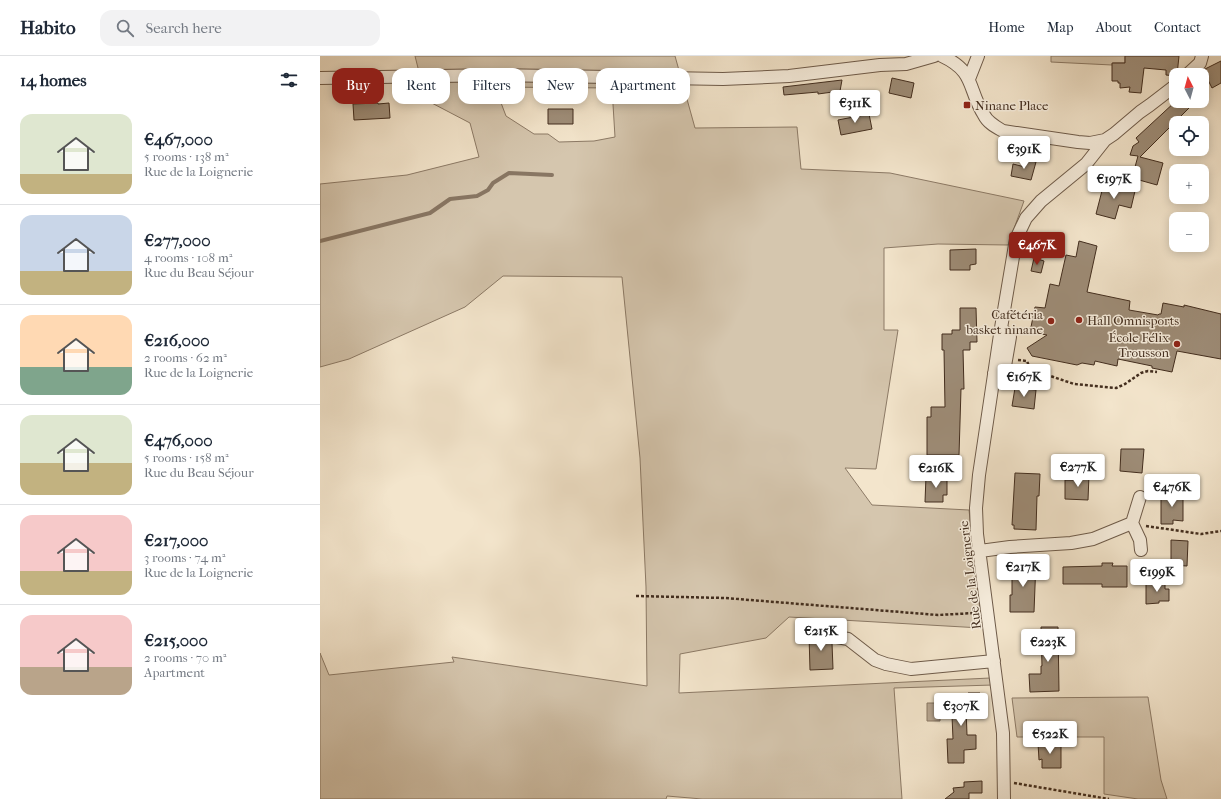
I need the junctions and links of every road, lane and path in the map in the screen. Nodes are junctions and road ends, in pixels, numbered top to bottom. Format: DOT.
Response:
graph roads {
  1 [pos="934,56"];
  2 [pos="942,56"];
  3 [pos="978,56"];
  4 [pos="1202,56"];
  5 [pos="1195,68"];
  6 [pos="320,78"];
  7 [pos="969,79"];
  8 [pos="1169,90"];
  9 [pos="1105,140"];
  10 [pos="1071,141"];
  11 [pos="1086,164"];
  12 [pos="1001,328"];
  13 [pos="1006,358"];
  14 [pos="1157,372"];
  15 [pos="994,373"];
  16 [pos="1140,497"];
  17 [pos="1132,523"];
  18 [pos="1221,532"];
  19 [pos="1141,550"];
  20 [pos="980,551"];
  21 [pos="636,596"];
  22 [pos="988,612"];
  23 [pos="837,637"];
  24 [pos="994,661"];
  25 [pos="1004,781"];
  26 [pos="1004,799"];
  27 [pos="1108,799"];
  1 -- 6 [label="street"];
  2 -- 7 [label="street"];
  3 -- 7 [label="street"];
  4 -- 5 [label="street"];
  7 -- 10 [label="street"];
  8 -- 9 [label="street, Rue de la Loignerie"];
  9 -- 10 [label="street"];
  9 -- 11 [label="street, Rue de la Loignerie"];
  10 -- 11 [label="street"];
  11 -- 12 [label="street, Rue de la Loignerie"];
  12 -- 13 [label="street"];
  12 -- 15 [label="street, Rue de la Loignerie"];
  13 -- 14 [label="path"];
  13 -- 15 [label="street"];
  15 -- 20 [label="street, Rue de la Loignerie"];
  16 -- 17 [label="street"];
  17 -- 18 [label="path"];
  17 -- 19 [label="street"];
  17 -- 20 [label="street"];
  20 -- 22 [label="street, Rue de la Loignerie"];
  21 -- 22 [label="path"];
  22 -- 24 [label="street, Rue de la Loignerie"];
  23 -- 24 [label="street"];
  24 -- 25 [label="street, Rue de la Loignerie"];
  25 -- 26 [label="street, Rue de la Loignerie"];
  25 -- 27 [label="path"];
}
